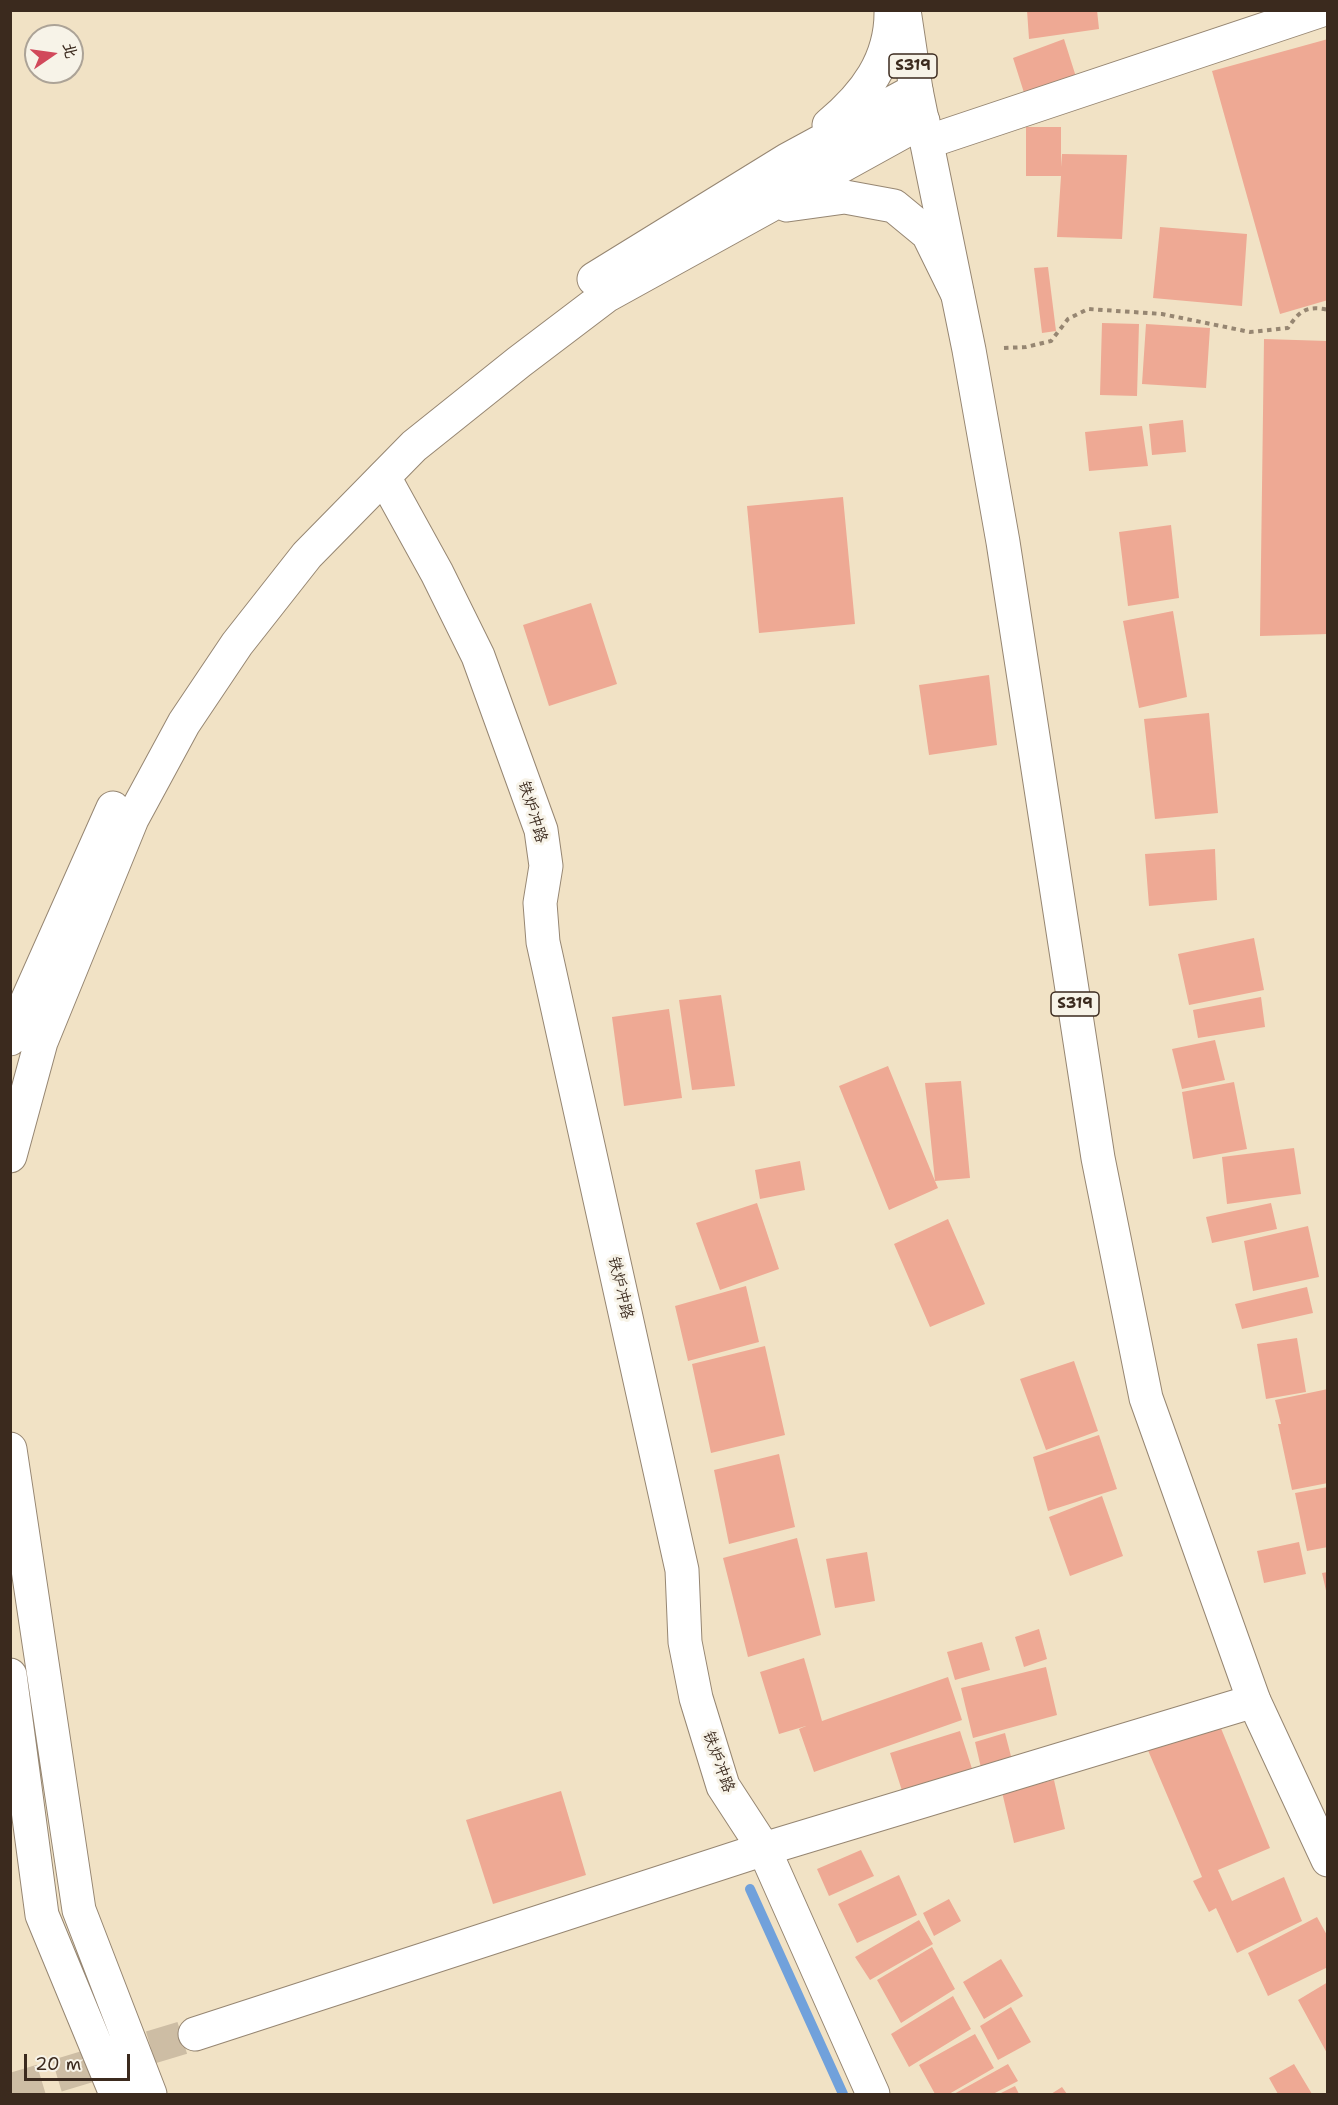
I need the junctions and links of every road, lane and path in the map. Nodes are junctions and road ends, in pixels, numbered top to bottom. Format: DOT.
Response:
graph roads {
  1 [pos="891,10"];
  2 [pos="904,10"];
  3 [pos="1322,10"];
  4 [pos="922,118"];
  5 [pos="787,160"];
  6 [pos="768,208"];
  7 [pos="957,293"];
  8 [pos="1328,310"];
  9 [pos="969,350"];
  10 [pos="384,477"];
  11 [pos="10,1040"];
  12 [pos="10,1156"];
  13 [pos="10,1449"];
  14 [pos="10,1675"];
  15 [pos="1254,1701"];
  16 [pos="764,1849"];
  17 [pos="1328,1860"];
  18 [pos="79,1910"];
  19 [pos="42,1915"];
  20 [pos="195,2034"];
  21 [pos="104,2094"];
  22 [pos="116,2094"];
  23 [pos="150,2094"];
  24 [pos="168,2094"];
  25 [pos="873,2094"];
  1 -- 5 [label="main road"];
  2 -- 4 [label="main road, S319"];
  3 -- 4 [label="main road"];
  4 -- 5 [label="main road"];
  4 -- 6 [label="main road"];
  4 -- 7 [label="main road, S319"];
  5 -- 11 [label="main road"];
  6 -- 7 [label="main road"];
  6 -- 10 [label="main road"];
  7 -- 9 [label="main road, S319"];
  8 -- 9 [label="path"];
  9 -- 15 [label="main road, S319"];
  10 -- 12 [label="main road"];
  10 -- 16 [label="main road, 铁炉冲路"];
  13 -- 18 [label="main road"];
  14 -- 19 [label="main road"];
  15 -- 16 [label="main road"];
  15 -- 17 [label="main road, S319"];
  16 -- 20 [label="main road"];
  16 -- 25 [label="main road, 铁炉冲路"];
  18 -- 23 [label="main road"];
  18 -- 24 [label="main road"];
  19 -- 21 [label="main road"];
  19 -- 22 [label="main road"];
}
